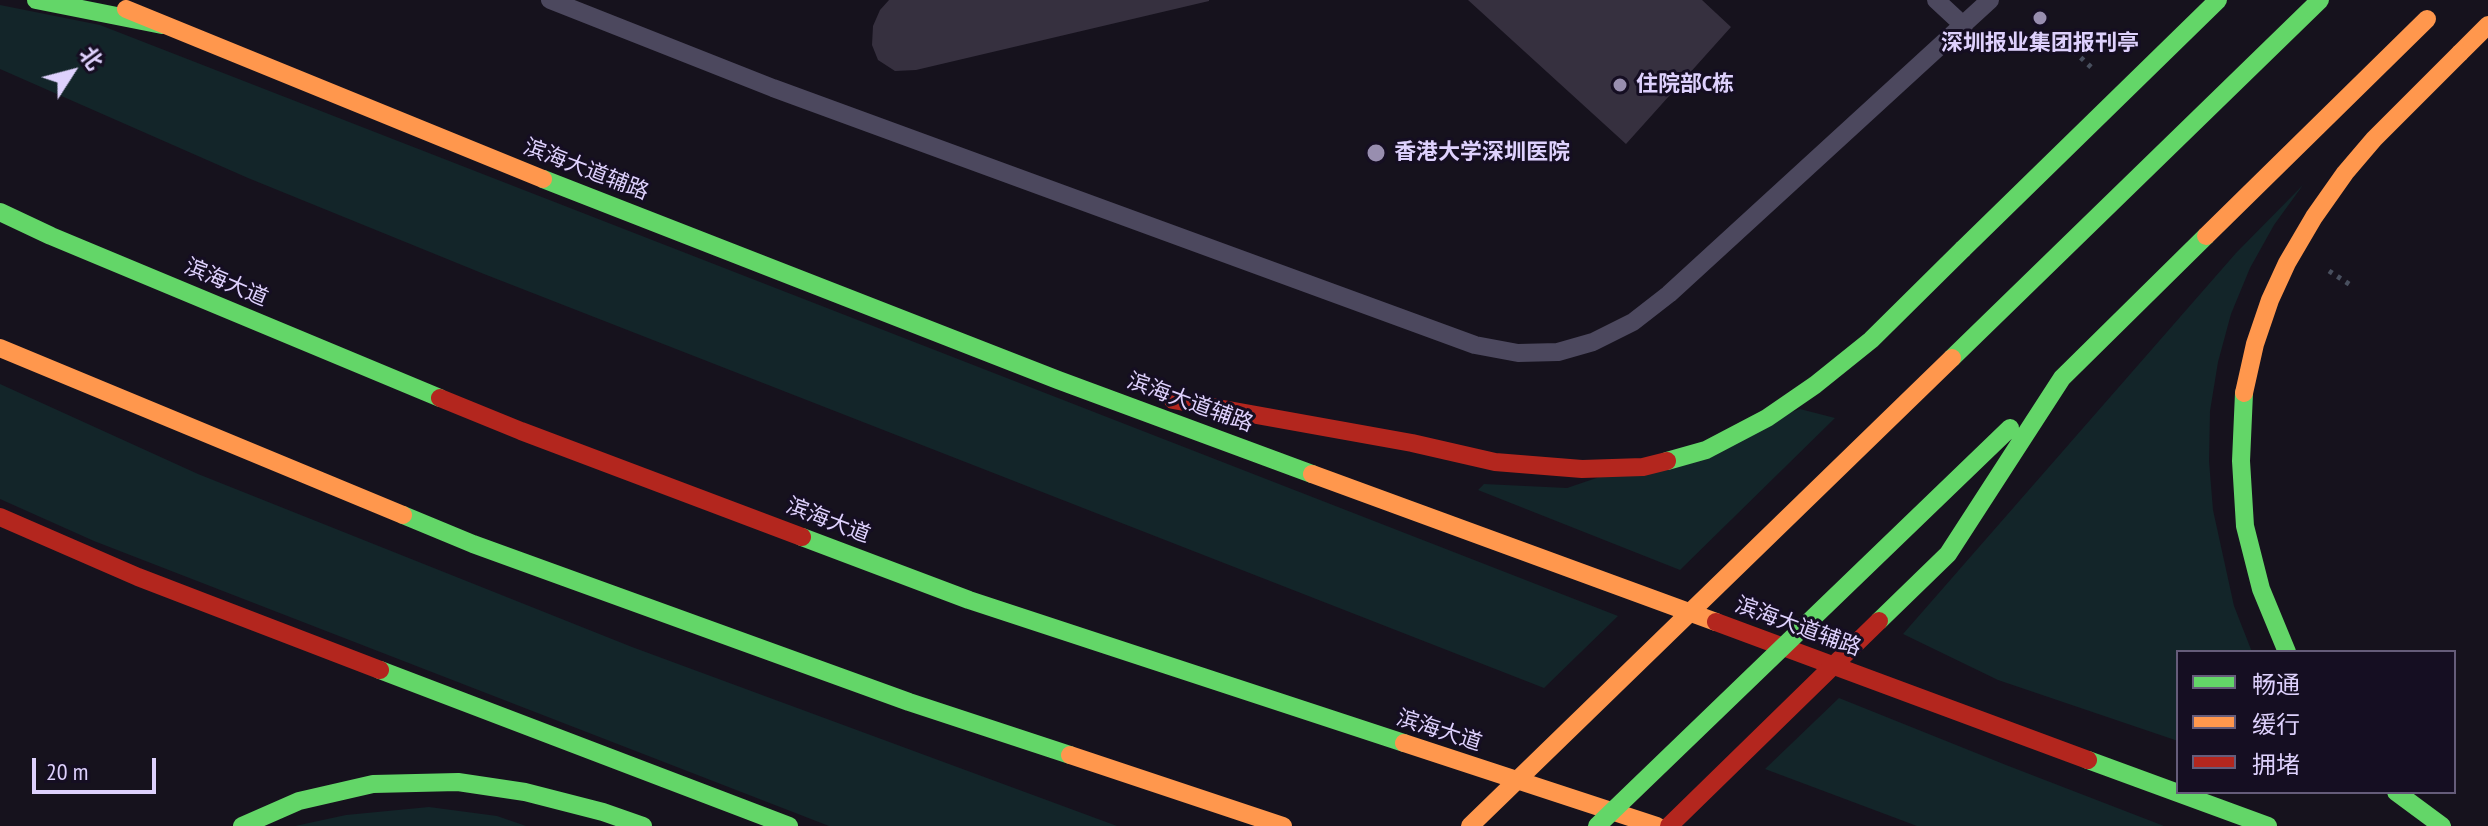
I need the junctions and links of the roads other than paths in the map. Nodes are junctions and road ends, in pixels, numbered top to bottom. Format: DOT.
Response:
graph roads {
  1 [pos="36,0"];
  2 [pos="105,0"];
  3 [pos="550,0"];
  4 [pos="1936,0"];
  5 [pos="1990,0"];
  6 [pos="2218,0"];
  7 [pos="2320,0"];
  8 [pos="2432,14"];
  9 [pos="162,25"];
  10 [pos="2488,25"];
  11 [pos="1964,26"];
  12 [pos="0,212"];
  13 [pos="0,348"];
  14 [pos="2062,378"];
  15 [pos="1058,380"];
  16 [pos="0,517"];
  17 [pos="2286,650"];
  18 [pos="2176,792"];
  19 [pos="2181,794"];
  20 [pos="2399,794"];
  21 [pos="242,826"];
  22 [pos="643,826"];
  23 [pos="789,826"];
  24 [pos="1283,826"];
  25 [pos="1470,826"];
  26 [pos="1597,826"];
  27 [pos="1657,826"];
  28 [pos="1669,826"];
  29 [pos="2268,826"];
  30 [pos="2442,826"];
  1 -- 9 [label="main road"];
  2 -- 9 [label="main road, 滨海大道辅路"];
  3 -- 11 [label="lane"];
  4 -- 11 [label="lane"];
  5 -- 11 [label="lane"];
  6 -- 15 [label="main road, bridge"];
  7 -- 25 [label="main road, bridge"];
  8 -- 14 [label="main road, bridge"];
  9 -- 15 [label="main road, 滨海大道辅路"];
  10 -- 17 [label="main road, bridge"];
  12 -- 27 [label="main road, 滨海大道"];
  13 -- 24 [label="main road"];
  14 -- 26 [label="main road, bridge"];
  14 -- 28 [label="main road, bridge"];
  15 -- 18 [label="main road, 滨海大道辅路"];
  16 -- 23 [label="main road"];
  19 -- 29 [label="main road, 滨海大道辅路"];
  20 -- 30 [label="main road"];
  21 -- 22 [label="main road"];
}
